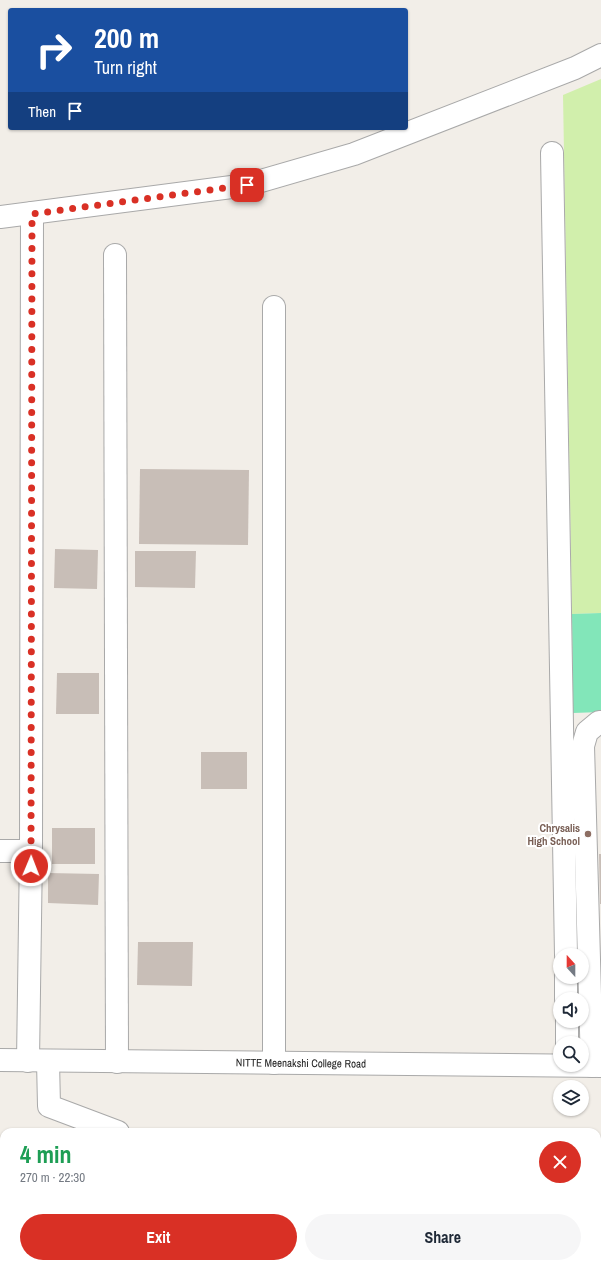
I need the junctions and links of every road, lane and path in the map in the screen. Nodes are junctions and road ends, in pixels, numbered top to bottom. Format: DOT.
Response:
graph roads {
  1 [pos="601,55"];
  2 [pos="552,153"];
  3 [pos="32,214"];
  4 [pos="0,217"];
  5 [pos="115,255"];
  6 [pos="274,307"];
  7 [pos="601,722"];
  8 [pos="0,851"];
  9 [pos="31,851"];
  10 [pos="566,948"];
  11 [pos="0,1060"];
  12 [pos="38,1061"];
  13 [pos="117,1062"];
  14 [pos="274,1063"];
  15 [pos="553,1066"];
  16 [pos="597,1066"];
  17 [pos="107,1128"];
  1 -- 3 [label="street"];
  2 -- 10 [label="street"];
  3 -- 4 [label="street"];
  3 -- 9 [label="street"];
  5 -- 13 [label="street"];
  6 -- 14 [label="street"];
  7 -- 16 [label="street"];
  8 -- 9 [label="street"];
  9 -- 12 [label="street"];
  11 -- 12 [label="street, NITTE Meenakshi College Road"];
  12 -- 13 [label="street, NITTE Meenakshi College Road"];
  12 -- 17 [label="street"];
  13 -- 14 [label="street, NITTE Meenakshi College Road"];
  14 -- 15 [label="street, NITTE Meenakshi College Road"];
}
